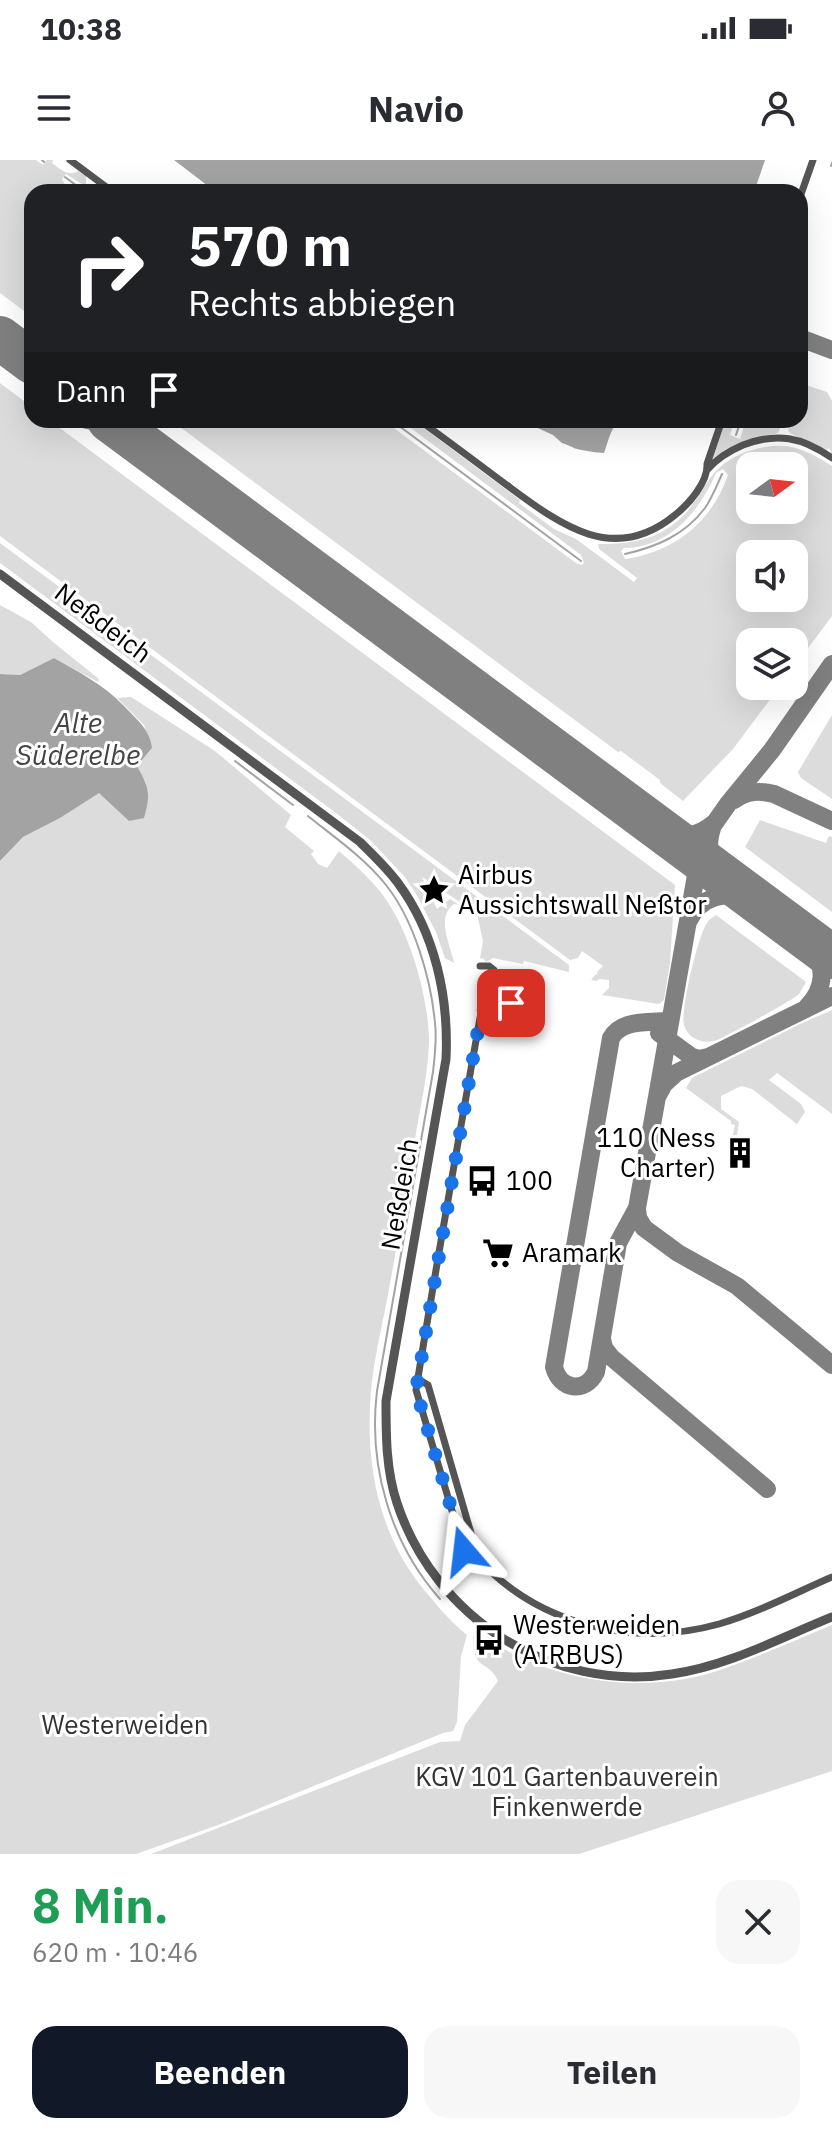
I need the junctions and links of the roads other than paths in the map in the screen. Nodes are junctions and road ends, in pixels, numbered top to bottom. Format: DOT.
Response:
graph roads {
  1 [pos="70,160"];
  2 [pos="813,160"];
  3 [pos="102,184"];
  4 [pos="805,184"];
  5 [pos="430,428"];
  6 [pos="719,428"];
  7 [pos="832,458"];
  8 [pos="707,470"];
  9 [pos="0,574"];
  10 [pos="480,966"];
  11 [pos="515,985"];
  12 [pos="496,1000"];
  13 [pos="418,1379"];
  14 [pos="473,1553"];
  15 [pos="832,1577"];
  16 [pos="832,1617"];
  1 -- 3 [label="street"];
  2 -- 4 [label="street"];
  5 -- 8 [label="street"];
  6 -- 8 [label="street"];
  7 -- 8 [label="street"];
  9 -- 16 [label="street, Neßdeich"];
  10 -- 12 [label="street"];
  11 -- 12 [label="street"];
  12 -- 13 [label="street"];
  13 -- 14 [label="street"];
  13 -- 14 [label="street"];
  14 -- 15 [label="street"];
}
